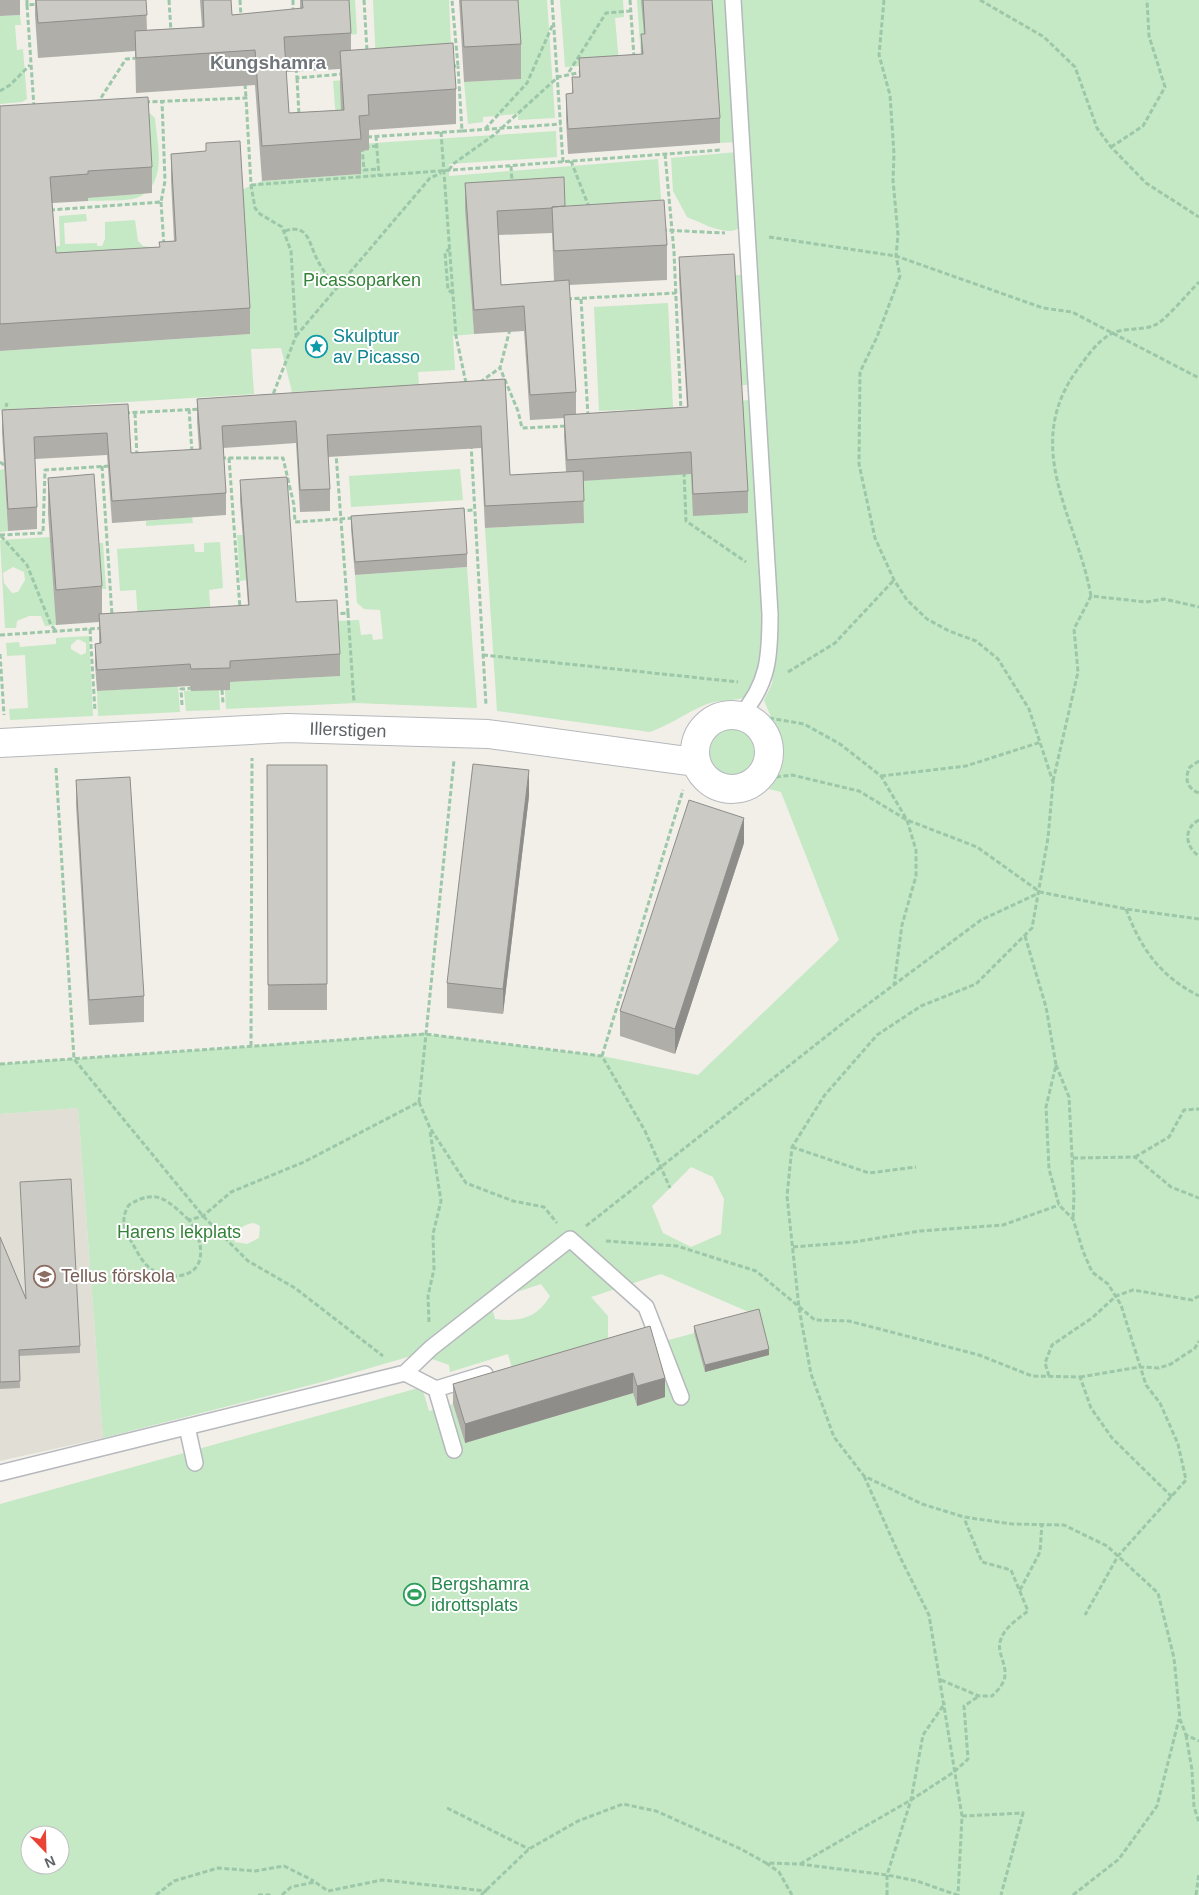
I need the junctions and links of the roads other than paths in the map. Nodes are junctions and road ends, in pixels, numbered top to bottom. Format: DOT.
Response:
graph roads {
  1 [pos="733,0"];
  2 [pos="740,716"];
  3 [pos="2,732"];
  4 [pos="695,762"];
  5 [pos="405,1373"];
  6 [pos="485,1374"];
  7 [pos="436,1389"];
  8 [pos="681,1397"];
  9 [pos="188,1427"];
  10 [pos="454,1450"];
  11 [pos="196,1463"];
  12 [pos="0,1473"];
  1 -- 2 [label="lane"];
  2 -- 4 [label="street"];
  2 -- 4 [label="street"];
  3 -- 4 [label="street, Illerstigen"];
  5 -- 7 [label="lane"];
  5 -- 8 [label="lane"];
  5 -- 9 [label="lane"];
  6 -- 7 [label="lane"];
  7 -- 10 [label="lane"];
  9 -- 11 [label="lane"];
  9 -- 12 [label="lane"];
}
